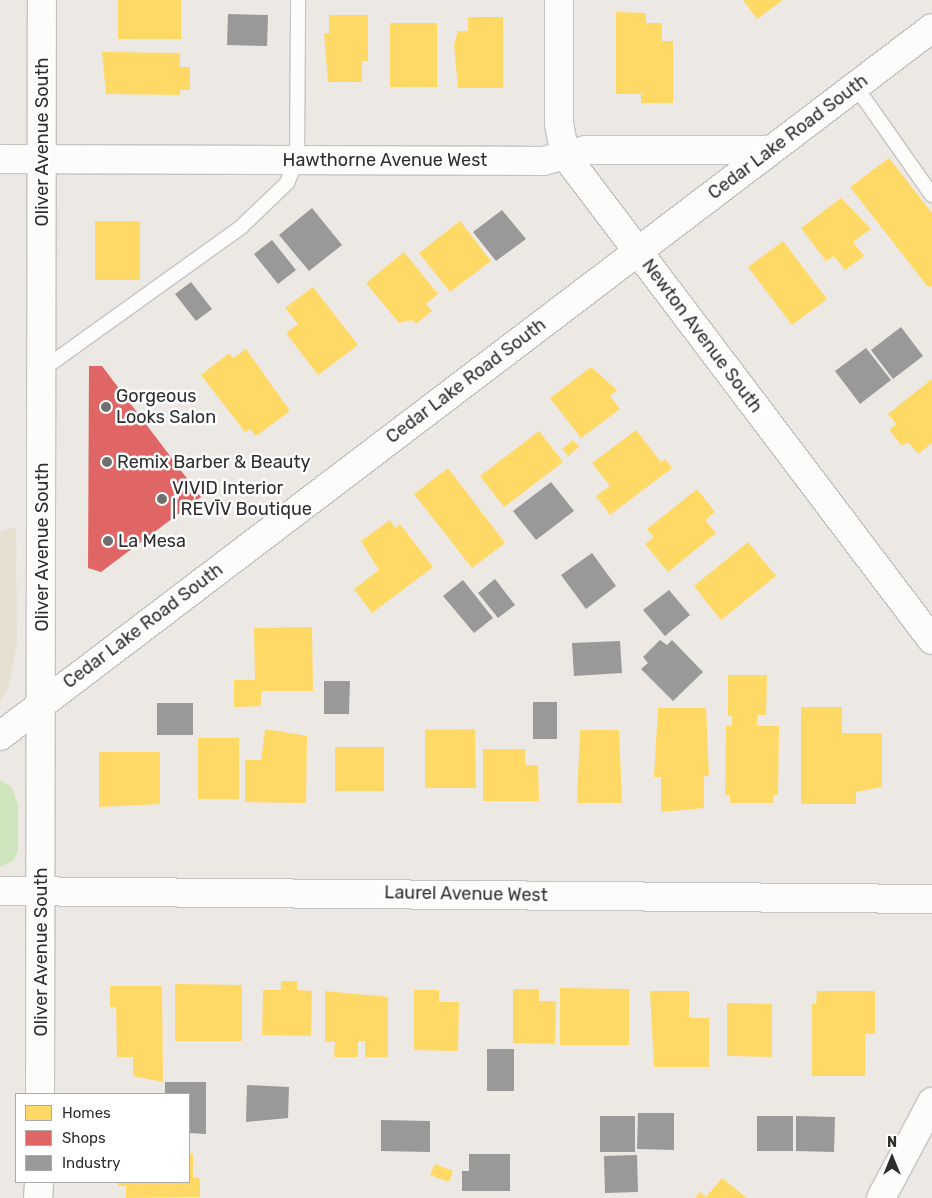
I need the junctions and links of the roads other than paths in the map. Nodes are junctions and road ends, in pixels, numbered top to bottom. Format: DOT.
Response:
graph roads {
  1 [pos="42,0"];
  2 [pos="298,0"];
  3 [pos="559,0"];
  4 [pos="932,28"];
  5 [pos="856,87"];
  6 [pos="769,150"];
  7 [pos="565,155"];
  8 [pos="0,159"];
  9 [pos="42,160"];
  10 [pos="297,160"];
  11 [pos="932,194"];
  12 [pos="637,251"];
  13 [pos="44,369"];
  14 [pos="932,640"];
  15 [pos="42,703"];
  16 [pos="0,736"];
  17 [pos="0,891"];
  18 [pos="42,891"];
  19 [pos="932,899"];
  20 [pos="40,1093"];
  21 [pos="932,1102"];
  22 [pos="38,1183"];
  23 [pos="38,1198"];
  24 [pos="881,1198"];
  1 -- 9 [label="street, Oliver Avenue South"];
  2 -- 10 [label="lane"];
  3 -- 7 [label="street, Newton Avenue South"];
  4 -- 5 [label="street, Cedar Lake Road South"];
  5 -- 6 [label="street, Cedar Lake Road South"];
  5 -- 11 [label="lane"];
  6 -- 7 [label="street, Hawthorne Avenue West"];
  6 -- 12 [label="street, Cedar Lake Road South"];
  7 -- 10 [label="street, Hawthorne Avenue West"];
  7 -- 12 [label="street, Newton Avenue South"];
  8 -- 9 [label="street, Hawthorne Avenue West"];
  9 -- 10 [label="street, Hawthorne Avenue West"];
  9 -- 13 [label="street, Oliver Avenue South"];
  10 -- 13 [label="lane"];
  12 -- 14 [label="street, Newton Avenue South"];
  12 -- 15 [label="street, Cedar Lake Road South"];
  13 -- 15 [label="street, Oliver Avenue South"];
  15 -- 16 [label="street, Cedar Lake Road South"];
  15 -- 18 [label="street, Oliver Avenue South"];
  17 -- 18 [label="street, Laurel Avenue West"];
  18 -- 19 [label="street, Laurel Avenue West"];
  18 -- 20 [label="street, Oliver Avenue South"];
  21 -- 24 [label="street"];
  22 -- 23 [label="street"];
}
